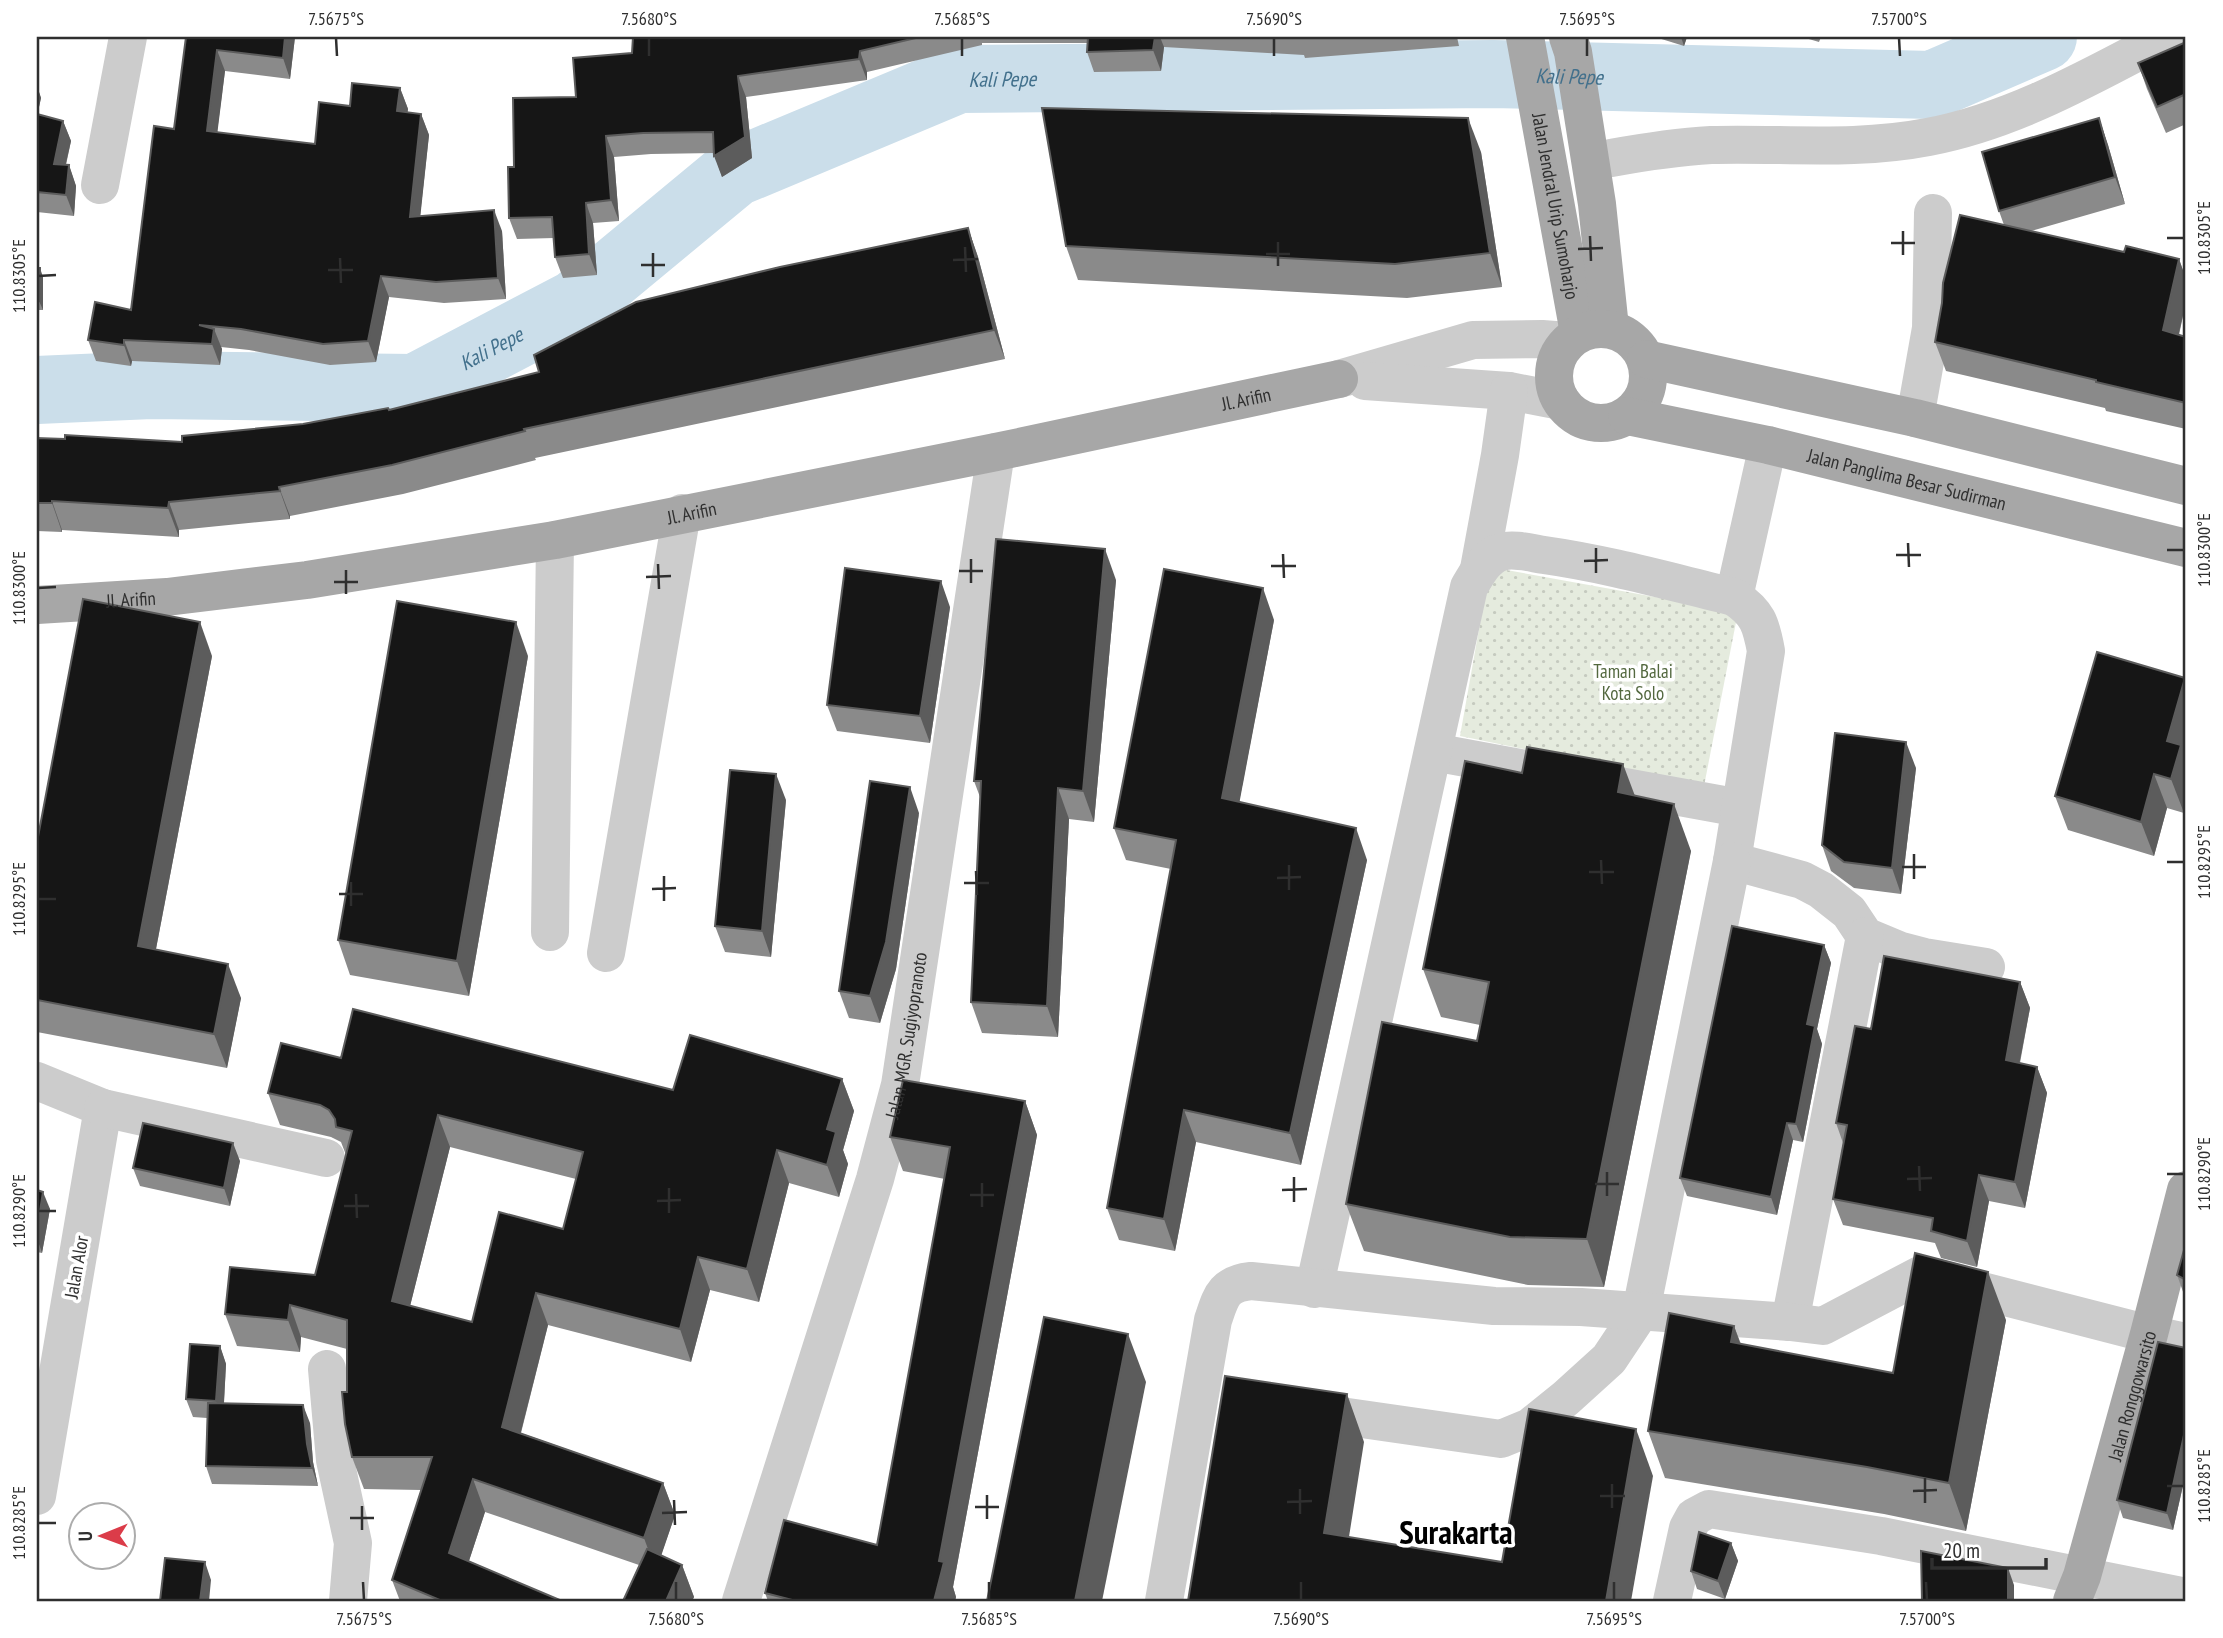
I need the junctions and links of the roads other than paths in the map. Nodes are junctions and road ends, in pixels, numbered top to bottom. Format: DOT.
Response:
graph roads {
  1 [pos="128,37"];
  2 [pos="2166,37"];
  3 [pos="1570,45"];
  4 [pos="1528,47"];
  5 [pos="1611,158"];
  6 [pos="100,185"];
  7 [pos="1933,213"];
  8 [pos="1586,334"];
  9 [pos="1646,359"];
  10 [pos="1339,379"];
  11 [pos="1508,391"];
  12 [pos="1561,401"];
  13 [pos="1627,416"];
  14 [pos="1915,418"];
  15 [pos="1768,445"];
  16 [pos="996,452"];
  17 [pos="2186,486"];
  18 [pos="682,513"];
  19 [pos="555,540"];
  20 [pos="2186,548"];
  21 [pos="1479,569"];
  22 [pos="1734,597"];
  23 [pos="37,605"];
  24 [pos="1433,752"];
  25 [pos="1740,808"];
  26 [pos="1732,861"];
  27 [pos="550,932"];
  28 [pos="1865,936"];
  29 [pos="606,953"];
  30 [pos="1986,967"];
  31 [pos="37,1081"];
  32 [pos="103,1108"];
  33 [pos="326,1158"];
  34 [pos="2186,1190"];
  35 [pos="1314,1289"];
  36 [pos="1641,1311"];
  37 [pos="1790,1322"];
  38 [pos="2149,1334"];
  39 [pos="2186,1342"];
  40 [pos="327,1369"];
  41 [pos="1268,1406"];
  42 [pos="37,1496"];
  43 [pos="2077,1588"];
  44 [pos="2186,1597"];
  45 [pos="348,1601"];
  46 [pos="741,1601"];
  47 [pos="1164,1601"];
  48 [pos="1672,1601"];
  1 -- 6 [label="street"];
  2 -- 5 [label="street"];
  3 -- 8 [label="main road"];
  4 -- 8 [label="main road, Jalan Jendral Urip Sumoharjo"];
  7 -- 14 [label="street"];
  8 -- 9 [label="main road"];
  8 -- 10 [label="street"];
  8 -- 12 [label="main road"];
  9 -- 13 [label="main road"];
  9 -- 14 [label="main road"];
  10 -- 11 [label="street"];
  10 -- 16 [label="main road, Jl. Arifin"];
  11 -- 12 [label="street"];
  11 -- 21 [label="street"];
  12 -- 13 [label="main road"];
  13 -- 15 [label="main road, Jalan Panglima Besar Sudirman"];
  14 -- 17 [label="main road"];
  15 -- 20 [label="main road, Jalan Panglima Besar Sudirman"];
  15 -- 22 [label="street"];
  16 -- 18 [label="main road, Jl. Arifin"];
  16 -- 46 [label="street, Jalan MGR. Sugiyopranoto"];
  18 -- 19 [label="main road, Jl. Arifin"];
  18 -- 29 [label="street"];
  19 -- 23 [label="main road, Jl. Arifin"];
  19 -- 27 [label="street"];
  21 -- 22 [label="street"];
  21 -- 24 [label="street"];
  22 -- 25 [label="street"];
  24 -- 25 [label="street"];
  24 -- 35 [label="street"];
  25 -- 26 [label="street"];
  26 -- 28 [label="street"];
  26 -- 36 [label="street"];
  28 -- 30 [label="street"];
  28 -- 37 [label="street"];
  31 -- 32 [label="street"];
  32 -- 33 [label="street"];
  32 -- 42 [label="street, Jalan Alor"];
  34 -- 38 [label="main road, Jalan Ronggowarsito"];
  35 -- 36 [label="street"];
  35 -- 47 [label="street"];
  36 -- 37 [label="street"];
  36 -- 41 [label="street"];
  37 -- 38 [label="street"];
  38 -- 39 [label="street"];
  38 -- 43 [label="main road, Jalan Ronggowarsito"];
  40 -- 45 [label="street"];
  43 -- 44 [label="street"];
  43 -- 48 [label="street"];
}
